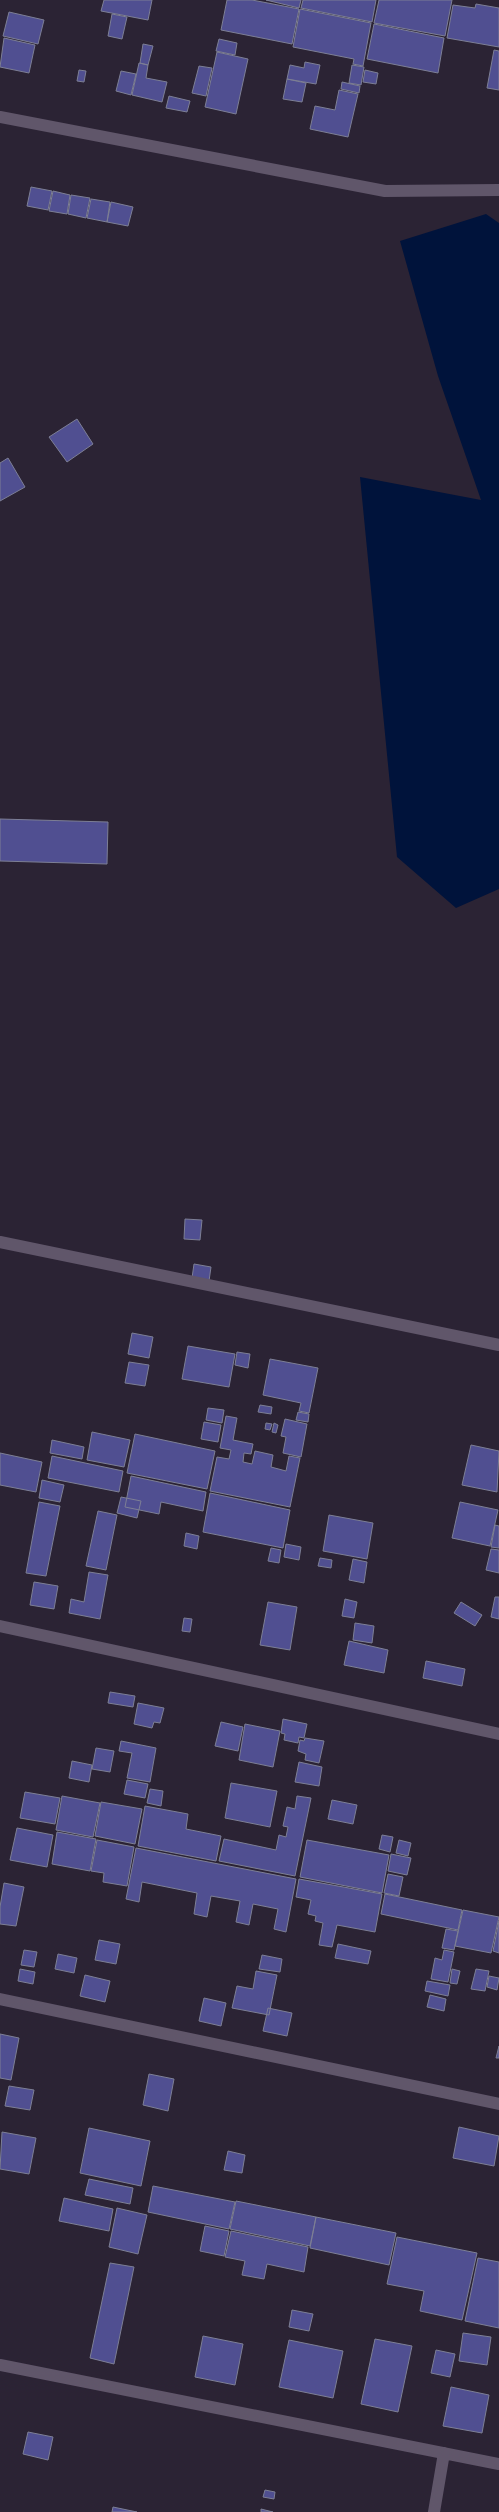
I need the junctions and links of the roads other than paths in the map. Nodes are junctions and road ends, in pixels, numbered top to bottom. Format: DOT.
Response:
graph roads {
  1 [pos="0,117"];
  2 [pos="499,190"];
  3 [pos="0,1242"];
  4 [pos="499,1346"];
  5 [pos="0,1626"];
  6 [pos="499,1734"];
  7 [pos="0,1998"];
  8 [pos="499,2104"];
  9 [pos="0,2365"];
  10 [pos="444,2453"];
  11 [pos="499,2464"];
  12 [pos="434,2512"];
  1 -- 2 [label="street"];
  3 -- 4 [label="street"];
  5 -- 6 [label="street"];
  7 -- 8 [label="street"];
  9 -- 10 [label="street"];
  10 -- 11 [label="street"];
  10 -- 12 [label="street"];
}
